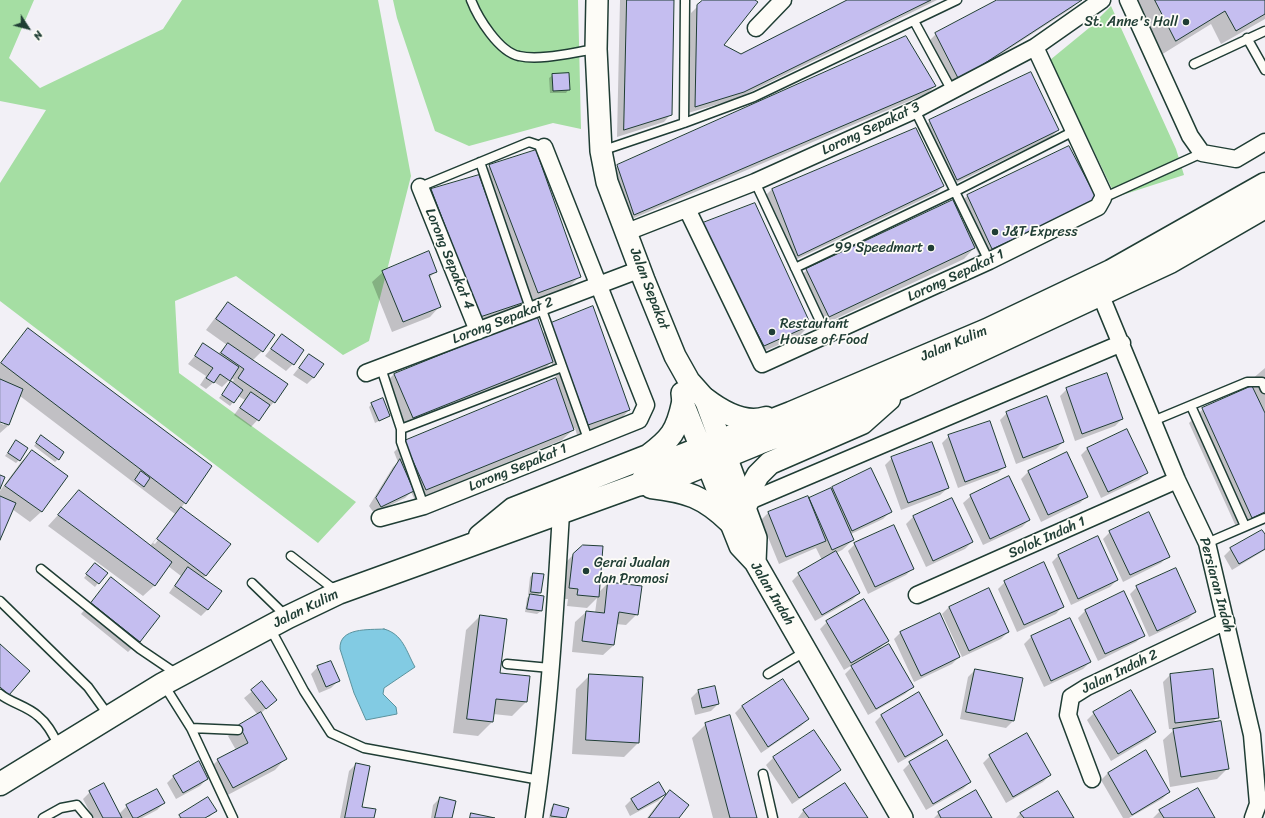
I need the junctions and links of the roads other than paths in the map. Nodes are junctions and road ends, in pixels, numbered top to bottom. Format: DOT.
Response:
graph roads {
  1 [pos="471,0"];
  2 [pos="597,0"];
  3 [pos="685,0"];
  4 [pos="957,0"];
  5 [pos="1102,0"];
  6 [pos="1128,0"];
  7 [pos="779,1"];
  8 [pos="914,21"];
  9 [pos="756,28"];
  10 [pos="1265,31"];
  11 [pos="1247,38"];
  12 [pos="1035,47"];
  13 [pos="596,49"];
  14 [pos="1194,64"];
  15 [pos="1265,70"];
  16 [pos="952,91"];
  17 [pos="915,110"];
  18 [pos="684,123"];
  19 [pos="1074,130"];
  20 [pos="1265,142"];
  21 [pos="544,147"];
  22 [pos="601,151"];
  23 [pos="1202,153"];
  24 [pos="480,162"];
  25 [pos="755,182"];
  26 [pos="1265,184"];
  27 [pos="420,187"];
  28 [pos="954,192"];
  29 [pos="1103,198"];
  30 [pos="1265,207"];
  31 [pos="687,209"];
  32 [pos="627,232"];
  33 [pos="989,262"];
  34 [pos="795,268"];
  35 [pos="641,269"];
  36 [pos="598,285"];
  37 [pos="1101,296"];
  38 [pos="536,309"];
  39 [pos="478,331"];
  40 [pos="827,336"];
  41 [pos="1122,343"];
  42 [pos="675,356"];
  43 [pos="562,367"];
  44 [pos="373,371"];
  45 [pos="904,386"];
  46 [pos="1265,389"];
  47 [pos="705,399"];
  48 [pos="683,403"];
  49 [pos="1191,406"];
  50 [pos="791,413"];
  51 [pos="1152,421"];
  52 [pos="401,428"];
  53 [pos="588,439"];
  54 [pos="714,452"];
  55 [pos="1177,480"];
  56 [pos="636,486"];
  57 [pos="424,506"];
  58 [pos="739,512"];
  59 [pos="561,513"];
  60 [pos="380,518"];
  61 [pos="1265,518"];
  62 [pos="1245,526"];
  63 [pos="1207,543"];
  64 [pos="466,547"];
  65 [pos="290,556"];
  66 [pos="41,569"];
  67 [pos="252,583"];
  68 [pos="338,593"];
  69 [pos="917,595"];
  70 [pos="0,601"];
  71 [pos="1226,621"];
  72 [pos="279,622"];
  73 [pos="806,651"];
  74 [pos="508,664"];
  75 [pos="550,668"];
  76 [pos="768,674"];
  77 [pos="171,680"];
  78 [pos="0,694"];
  79 [pos="109,717"];
  80 [pos="191,728"];
  81 [pos="238,730"];
  82 [pos="60,747"];
  83 [pos="763,774"];
  84 [pos="1092,779"];
  85 [pos="540,780"];
  86 [pos="0,784"];
  87 [pos="538,814"];
  88 [pos="43,818"];
  89 [pos="88,818"];
  90 [pos="233,818"];
  91 [pos="773,818"];
  92 [pos="902,818"];
  93 [pos="1253,818"];
  1 -- 13 [label="lane"];
  2 -- 13 [label="street, Jalan Sepakat"];
  3 -- 18 [label="lane"];
  4 -- 8 [label="lane"];
  5 -- 12 [label="street, Lorong Sepakat 3"];
  6 -- 23 [label="street"];
  7 -- 9 [label="street"];
  8 -- 16 [label="lane"];
  8 -- 18 [label="lane"];
  10 -- 11 [label="lane"];
  11 -- 14 [label="lane"];
  11 -- 15 [label="lane"];
  12 -- 16 [label="street, Lorong Sepakat 3"];
  12 -- 19 [label="street"];
  13 -- 22 [label="street, Jalan Sepakat"];
  16 -- 17 [label="street, Lorong Sepakat 3"];
  17 -- 25 [label="street, Lorong Sepakat 3"];
  17 -- 28 [label="lane"];
  18 -- 22 [label="lane"];
  19 -- 28 [label="lane"];
  19 -- 29 [label="street"];
  20 -- 23 [label="street"];
  21 -- 24 [label="lane"];
  21 -- 36 [label="street"];
  22 -- 32 [label="street, Jalan Sepakat"];
  23 -- 29 [label="lane"];
  24 -- 27 [label="lane"];
  24 -- 38 [label="lane"];
  25 -- 31 [label="street, Lorong Sepakat 3"];
  25 -- 34 [label="lane"];
  26 -- 50 [label="main road, Jalan Kulim"];
  27 -- 39 [label="street, Lorong Sepakat 4"];
  28 -- 33 [label="lane"];
  28 -- 34 [label="lane"];
  29 -- 33 [label="street, Lorong Sepakat 1"];
  30 -- 37 [label="main road, Jalan Kulim"];
  31 -- 32 [label="street, Lorong Sepakat 3"];
  31 -- 40 [label="street, Lorong Sepakat 1"];
  32 -- 35 [label="street, Jalan Sepakat"];
  33 -- 40 [label="street, Lorong Sepakat 1"];
  34 -- 40 [label="lane"];
  35 -- 36 [label="street, Lorong Sepakat 2"];
  35 -- 42 [label="street, Jalan Sepakat"];
  36 -- 38 [label="street, Lorong Sepakat 2"];
  36 -- 53 [label="street, Lorong Sepakat 1"];
  37 -- 41 [label="street, Persiaran Indah"];
  37 -- 45 [label="main road, Jalan Kulim"];
  38 -- 39 [label="street, Lorong Sepakat 2"];
  38 -- 43 [label="lane"];
  39 -- 44 [label="street, Lorong Sepakat 2"];
  41 -- 51 [label="street, Persiaran Indah"];
  41 -- 58 [label="street"];
  42 -- 47 [label="street, Jalan Sepakat"];
  42 -- 48 [label="street, Jalan Indah"];
  43 -- 52 [label="lane"];
  43 -- 53 [label="lane"];
  44 -- 52 [label="lane"];
  45 -- 54 [label="main road, Jalan Kulim"];
  45 -- 58 [label="main road"];
  46 -- 49 [label="lane"];
  47 -- 50 [label="main road"];
  47 -- 54 [label="street, Jalan Sepakat"];
  48 -- 54 [label="street, Jalan Indah"];
  48 -- 64 [label="main road"];
  49 -- 51 [label="lane"];
  49 -- 62 [label="lane"];
  50 -- 54 [label="main road, Jalan Kulim"];
  51 -- 55 [label="street, Persiaran Indah"];
  52 -- 57 [label="lane"];
  53 -- 57 [label="street, Lorong Sepakat 1"];
  54 -- 56 [label="main road, Jalan Kulim"];
  54 -- 58 [label="street, Jalan Indah"];
  55 -- 63 [label="street, Persiaran Indah"];
  55 -- 69 [label="street, Solok Indah 1"];
  56 -- 58 [label="main road"];
  56 -- 59 [label="main road, Jalan Kulim"];
  57 -- 60 [label="street, Lorong Sepakat 1"];
  58 -- 73 [label="street, Jalan Indah"];
  59 -- 64 [label="main road, Jalan Kulim"];
  59 -- 75 [label="street"];
  61 -- 62 [label="lane"];
  62 -- 63 [label="lane"];
  63 -- 71 [label="street, Persiaran Indah"];
  64 -- 68 [label="main road, Jalan Kulim"];
  65 -- 68 [label="lane"];
  66 -- 77 [label="lane"];
  67 -- 72 [label="lane"];
  68 -- 72 [label="main road, Jalan Kulim"];
  70 -- 79 [label="lane"];
  71 -- 84 [label="street, Jalan Indah 2"];
  71 -- 93 [label="street, Persiaran Indah"];
  72 -- 77 [label="main road, Jalan Kulim"];
  72 -- 85 [label="lane"];
  73 -- 76 [label="lane"];
  73 -- 92 [label="street, Jalan Indah"];
  74 -- 75 [label="lane"];
  75 -- 85 [label="street"];
  77 -- 79 [label="main road, Jalan Kulim"];
  77 -- 80 [label="lane"];
  78 -- 82 [label="lane"];
  79 -- 82 [label="main road, Jalan Kulim"];
  80 -- 81 [label="lane"];
  80 -- 90 [label="lane"];
  82 -- 86 [label="main road, Jalan Kulim"];
  83 -- 91 [label="lane"];
  85 -- 87 [label="street"];
  88 -- 89 [label="lane"];
}
